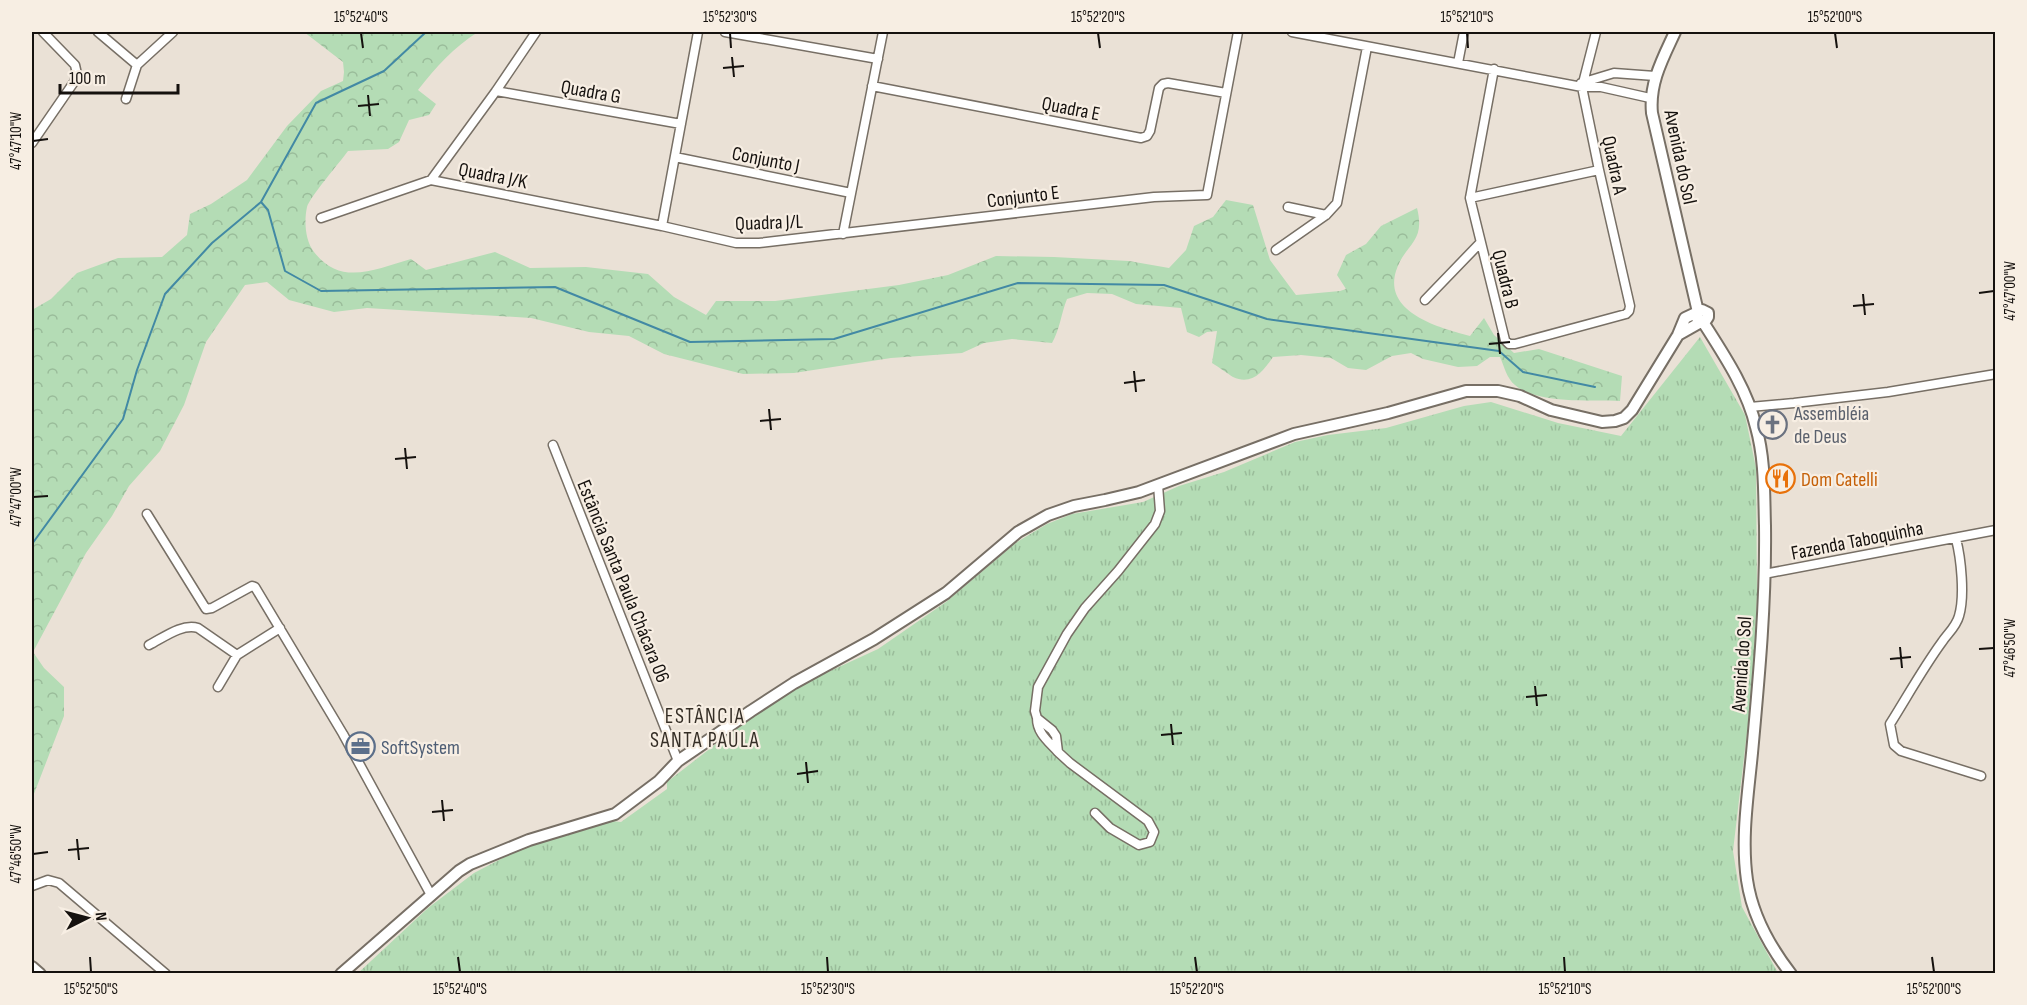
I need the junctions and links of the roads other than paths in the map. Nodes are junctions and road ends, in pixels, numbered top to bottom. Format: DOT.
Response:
graph roads {
  1 [pos="43,32"];
  2 [pos="98,32"];
  3 [pos="173,32"];
  4 [pos="536,32"];
  5 [pos="698,32"];
  6 [pos="725,32"];
  7 [pos="883,32"];
  8 [pos="1238,32"];
  9 [pos="1292,32"];
  10 [pos="1464,32"];
  11 [pos="1596,32"];
  12 [pos="1675,32"];
  13 [pos="1330,35"];
  14 [pos="1367,47"];
  15 [pos="878,59"];
  16 [pos="1458,63"];
  17 [pos="137,65"];
  18 [pos="1494,69"];
  19 [pos="1655,76"];
  20 [pos="1580,84"];
  21 [pos="872,86"];
  22 [pos="496,91"];
  23 [pos="1226,93"];
  24 [pos="1650,98"];
  25 [pos="126,99"];
  26 [pos="681,124"];
  27 [pos="32,143"];
  28 [pos="675,157"];
  29 [pos="1599,170"];
  30 [pos="431,180"];
  31 [pos="851,193"];
  32 [pos="1470,198"];
  33 [pos="1288,207"];
  34 [pos="1326,215"];
  35 [pos="321,218"];
  36 [pos="662,226"];
  37 [pos="843,234"];
  38 [pos="1480,243"];
  39 [pos="1276,250"];
  40 [pos="1425,300"];
  41 [pos="1630,306"];
  42 [pos="1702,316"];
  43 [pos="1995,374"];
  44 [pos="1750,406"];
  45 [pos="553,445"];
  46 [pos="1158,485"];
  47 [pos="147,514"];
  48 [pos="1995,530"];
  49 [pos="1956,538"];
  50 [pos="1764,574"];
  51 [pos="280,628"];
  52 [pos="149,645"];
  53 [pos="237,654"];
  54 [pos="218,687"];
  55 [pos="678,761"];
  56 [pos="1981,776"];
  57 [pos="1095,813"];
  58 [pos="32,886"];
  59 [pos="431,895"];
  60 [pos="32,967"];
  61 [pos="40,974"];
  62 [pos="166,974"];
  63 [pos="341,974"];
  64 [pos="1791,974"];
  1 -- 27 [label="street"];
  2 -- 17 [label="street"];
  3 -- 17 [label="street"];
  4 -- 22 [label="street"];
  5 -- 26 [label="street"];
  6 -- 15 [label="street"];
  7 -- 15 [label="street"];
  8 -- 23 [label="street"];
  9 -- 13 [label="street"];
  10 -- 16 [label="street"];
  11 -- 20 [label="street, Quadra A"];
  12 -- 19 [label="street, Avenida do Sol"];
  13 -- 14 [label="street"];
  14 -- 16 [label="street"];
  14 -- 34 [label="street"];
  15 -- 21 [label="street"];
  16 -- 18 [label="street"];
  17 -- 25 [label="street"];
  18 -- 20 [label="street"];
  18 -- 32 [label="street, Quadra B"];
  19 -- 20 [label="street"];
  19 -- 24 [label="street, Avenida do Sol"];
  20 -- 24 [label="street"];
  20 -- 29 [label="street, Quadra A"];
  21 -- 23 [label="street, Quadra E"];
  21 -- 31 [label="street"];
  22 -- 26 [label="street, Quadra G"];
  22 -- 30 [label="street"];
  23 -- 37 [label="street, Conjunto E"];
  24 -- 42 [label="street, Avenida do Sol"];
  26 -- 28 [label="street"];
  28 -- 31 [label="street, Conjunto J"];
  28 -- 36 [label="street"];
  29 -- 32 [label="street"];
  29 -- 41 [label="street, Quadra A"];
  30 -- 35 [label="street, Quadra J/K"];
  30 -- 36 [label="street, Quadra J/K"];
  31 -- 37 [label="street"];
  32 -- 38 [label="street, Quadra B"];
  33 -- 34 [label="street"];
  34 -- 39 [label="street"];
  36 -- 37 [label="street, Quadra J/L"];
  38 -- 40 [label="street"];
  38 -- 41 [label="street, Quadra B"];
  42 -- 44 [label="street, Avenida do Sol"];
  42 -- 46 [label="street"];
  43 -- 44 [label="street"];
  44 -- 50 [label="street, Avenida do Sol"];
  45 -- 55 [label="street, Estância Santa Paula Chácara 06"];
  46 -- 55 [label="street"];
  46 -- 57 [label="street"];
  47 -- 51 [label="street"];
  48 -- 49 [label="street, Fazenda Taboquinha"];
  49 -- 50 [label="street, Fazenda Taboquinha"];
  49 -- 56 [label="street"];
  50 -- 64 [label="street, Avenida do Sol"];
  51 -- 53 [label="street"];
  51 -- 59 [label="street"];
  52 -- 53 [label="street"];
  53 -- 54 [label="street"];
  55 -- 59 [label="street"];
  58 -- 62 [label="street"];
  59 -- 63 [label="street"];
  60 -- 61 [label="street"];
}
